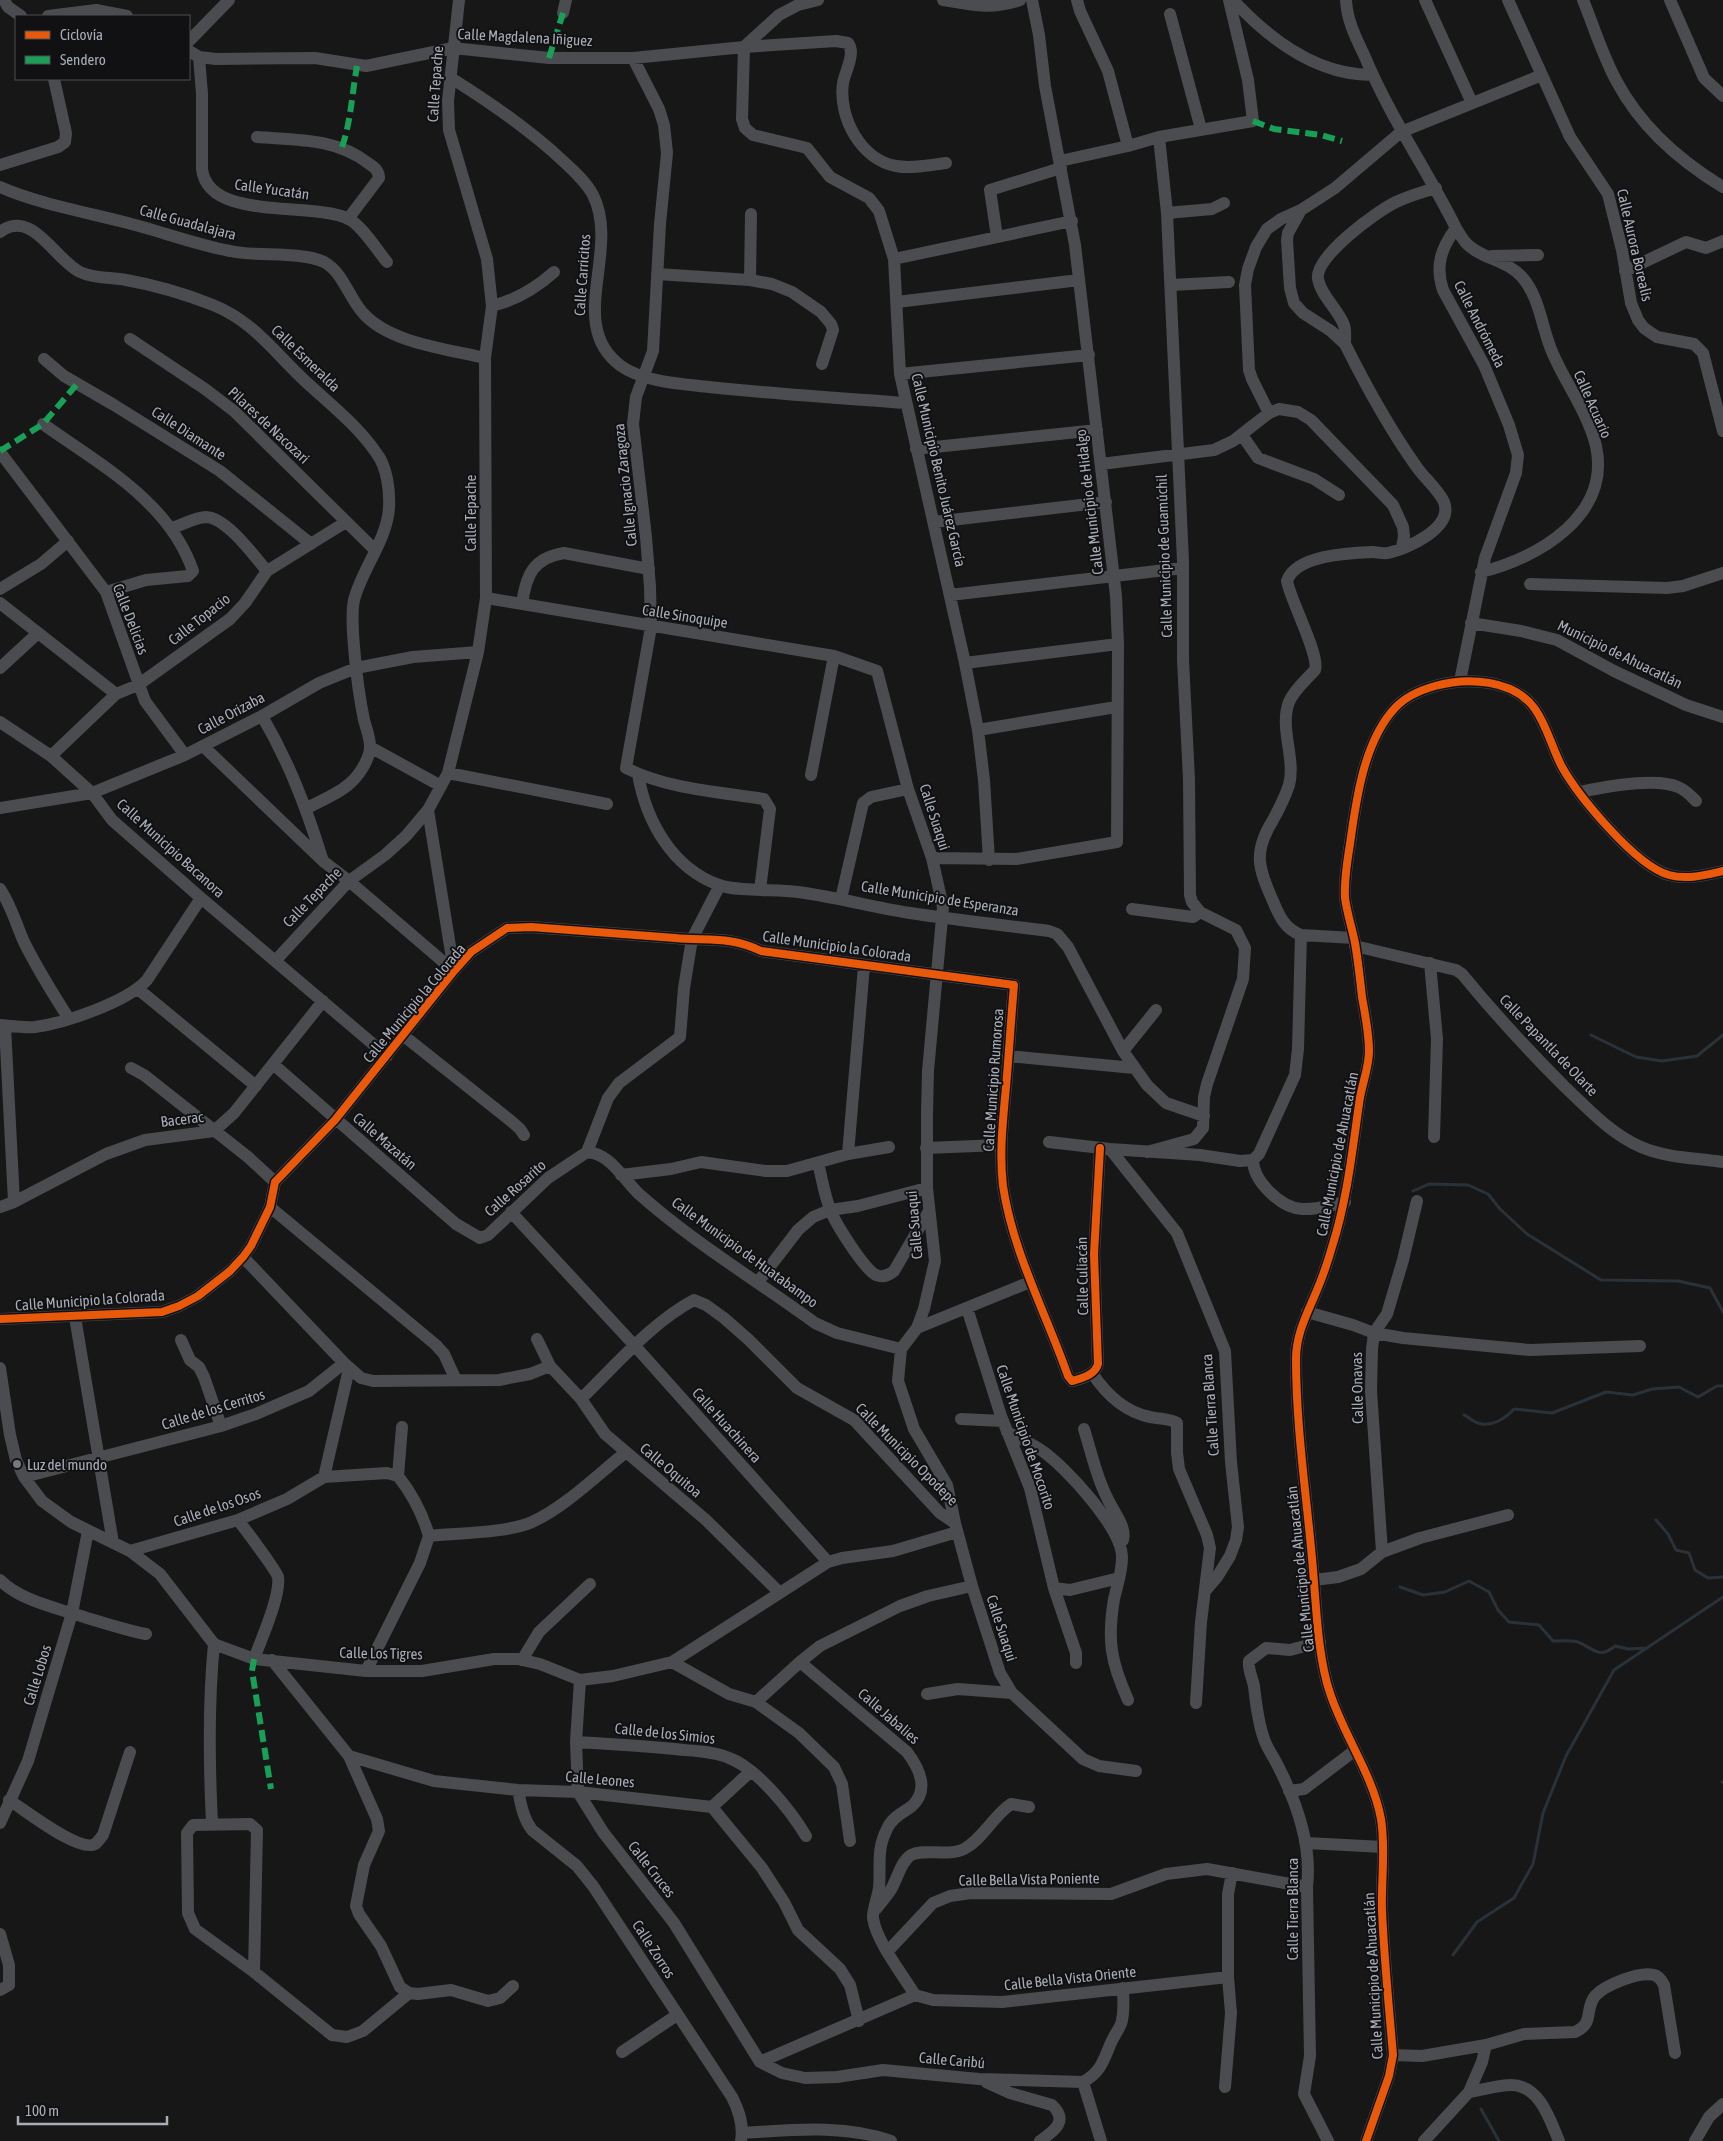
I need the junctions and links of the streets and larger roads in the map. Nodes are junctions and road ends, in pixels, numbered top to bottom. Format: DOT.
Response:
graph roads {
  1 [pos="4,0"];
  2 [pos="229,0"];
  3 [pos="459,0"];
  4 [pos="818,0"];
  5 [pos="943,0"];
  6 [pos="1020,0"];
  7 [pos="1032,0"];
  8 [pos="1077,0"];
  9 [pos="1229,0"];
  10 [pos="1233,0"];
  11 [pos="1346,0"];
  12 [pos="1425,0"];
  13 [pos="1508,0"];
  14 [pos="1583,0"];
  15 [pos="1670,0"];
  16 [pos="1170,14"];
  17 [pos="20,15"];
  18 [pos="54,15"];
  19 [pos="122,15"];
  20 [pos="190,40"];
  21 [pos="744,47"];
  22 [pos="453,48"];
  23 [pos="194,54"];
  24 [pos="633,58"];
  25 [pos="1372,75"];
  26 [pos="1542,75"];
  27 [pos="451,78"];
  28 [pos="54,80"];
  29 [pos="1723,96"];
  30 [pos="1472,103"];
  31 [pos="1201,129"];
  32 [pos="1401,132"];
  33 [pos="257,137"];
  34 [pos="1159,137"];
  35 [pos="1128,146"];
  36 [pos="946,163"];
  37 [pos="1060,165"];
  38 [pos="0,166"];
  39 [pos="0,187"];
  40 [pos="1723,187"];
  41 [pos="1436,188"];
  42 [pos="1224,203"];
  43 [pos="1301,210"];
  44 [pos="1167,213"];
  45 [pos="751,214"];
  46 [pos="348,219"];
  47 [pos="1072,221"];
  48 [pos="1456,228"];
  49 [pos="0,232"];
  50 [pos="998,237"];
  51 [pos="1723,241"];
  52 [pos="1538,254"];
  53 [pos="1490,256"];
  54 [pos="894,259"];
  55 [pos="387,262"];
  56 [pos="1625,271"];
  57 [pos="554,272"];
  58 [pos="657,274"];
  59 [pos="750,280"];
  60 [pos="1079,280"];
  61 [pos="1229,282"];
  62 [pos="1171,286"];
  63 [pos="897,302"];
  64 [pos="492,306"];
  65 [pos="130,339"];
  66 [pos="1345,344"];
  67 [pos="1088,356"];
  68 [pos="486,358"];
  69 [pos="44,359"];
  70 [pos="822,364"];
  71 [pos="900,374"];
  72 [pos="644,376"];
  73 [pos="906,403"];
  74 [pos="1268,413"];
  75 [pos="43,424"];
  76 [pos="1097,430"];
  77 [pos="1723,431"];
  78 [pos="1242,435"];
  79 [pos="916,449"];
  80 [pos="0,452"];
  81 [pos="1177,454"];
  82 [pos="1101,464"];
  83 [pos="1339,495"];
  84 [pos="1106,502"];
  85 [pos="346,522"];
  86 [pos="934,522"];
  87 [pos="172,528"];
  88 [pos="68,540"];
  89 [pos="311,544"];
  90 [pos="1402,547"];
  91 [pos="375,550"];
  92 [pos="1184,568"];
  93 [pos="649,569"];
  94 [pos="267,571"];
  95 [pos="1481,572"];
  96 [pos="1723,573"];
  97 [pos="1114,576"];
  98 [pos="1530,584"];
  99 [pos="0,589"];
  100 [pos="106,592"];
  101 [pos="950,595"];
  102 [pos="486,598"];
  103 [pos="0,603"];
  104 [pos="522,604"];
  105 [pos="1471,623"];
  106 [pos="651,627"];
  107 [pos="38,633"];
  108 [pos="1118,644"];
  109 [pos="478,652"];
  110 [pos="834,656"];
  111 [pos="965,662"];
  112 [pos="0,668"];
  113 [pos="356,668"];
  114 [pos="877,670"];
  115 [pos="1460,681"];
  116 [pos="138,685"];
  117 [pos="116,694"];
  118 [pos="1116,707"];
  119 [pos="262,716"];
  120 [pos="1723,717"];
  121 [pos="0,722"];
  122 [pos="978,730"];
  123 [pos="203,746"];
  124 [pos="370,747"];
  125 [pos="185,755"];
  126 [pos="51,756"];
  127 [pos="448,773"];
  128 [pos="638,774"];
  129 [pos="811,775"];
  130 [pos="441,786"];
  131 [pos="908,789"];
  132 [pos="1580,792"];
  133 [pos="92,793"];
  134 [pos="1696,802"];
  135 [pos="607,804"];
  136 [pos="0,808"];
  137 [pos="306,808"];
  138 [pos="428,810"];
  139 [pos="932,858"];
  140 [pos="989,860"];
  141 [pos="323,861"];
  142 [pos="1723,871"];
  143 [pos="349,880"];
  144 [pos="720,885"];
  145 [pos="0,889"];
  146 [pos="760,890"];
  147 [pos="201,898"];
  148 [pos="841,899"];
  149 [pos="1132,909"];
  150 [pos="1200,912"];
  151 [pos="943,918"];
  152 [pos="1300,935"];
  153 [pos="692,940"];
  154 [pos="1354,942"];
  155 [pos="276,960"];
  156 [pos="1430,962"];
  157 [pos="864,966"];
  158 [pos="454,971"];
  159 [pos="937,974"];
  160 [pos="1014,985"];
  161 [pos="138,989"];
  162 [pos="324,1001"];
  163 [pos="1156,1010"];
  164 [pos="69,1019"];
  165 [pos="3,1026"];
  166 [pos="404,1036"];
  167 [pos="1123,1051"];
  168 [pos="387,1056"];
  169 [pos="1008,1056"];
  170 [pos="273,1064"];
  171 [pos="131,1068"];
  172 [pos="1134,1068"];
  173 [pos="256,1086"];
  174 [pos="1204,1116"];
  175 [pos="335,1120"];
  176 [pos="214,1131"];
  177 [pos="524,1135"];
  178 [pos="1434,1137"];
  179 [pos="1049,1142"];
  180 [pos="1000,1145"];
  181 [pos="889,1147"];
  182 [pos="926,1148"];
  183 [pos="1105,1149"];
  184 [pos="587,1152"];
  185 [pos="1147,1152"];
  186 [pos="848,1154"];
  187 [pos="1256,1157"];
  188 [pos="1723,1162"];
  189 [pos="818,1163"];
  190 [pos="622,1175"];
  191 [pos="275,1182"];
  192 [pos="927,1188"];
  193 [pos="1416,1201"];
  194 [pos="14,1202"];
  195 [pos="1344,1202"];
  196 [pos="0,1207"];
  197 [pos="270,1207"];
  198 [pos="830,1210"];
  199 [pos="929,1211"];
  200 [pos="511,1212"];
  201 [pos="480,1238"];
  202 [pos="242,1257"];
  203 [pos="758,1282"];
  204 [pos="1030,1282"];
  205 [pos="967,1308"];
  206 [pos="1307,1312"];
  207 [pos="76,1317"];
  208 [pos="0,1319"];
  209 [pos="917,1328"];
  210 [pos="1374,1333"];
  211 [pos="537,1339"];
  212 [pos="181,1340"];
  213 [pos="635,1346"];
  214 [pos="1640,1346"];
  215 [pos="901,1349"];
  216 [pos="346,1366"];
  217 [pos="550,1366"];
  218 [pos="0,1368"];
  219 [pos="1092,1373"];
  220 [pos="456,1380"];
  221 [pos="581,1399"];
  222 [pos="961,1419"];
  223 [pos="221,1426"];
  224 [pos="402,1427"];
  225 [pos="1005,1427"];
  226 [pos="1084,1429"];
  227 [pos="625,1453"];
  228 [pos="98,1458"];
  229 [pos="398,1476"];
  230 [pos="24,1477"];
  231 [pos="324,1477"];
  232 [pos="1508,1514"];
  233 [pos="238,1520"];
  234 [pos="956,1527"];
  235 [pos="88,1531"];
  236 [pos="429,1536"];
  237 [pos="114,1543"];
  238 [pos="1121,1545"];
  239 [pos="130,1551"];
  240 [pos="1382,1552"];
  241 [pos="828,1562"];
  242 [pos="1119,1578"];
  243 [pos="0,1580"];
  244 [pos="1314,1580"];
  245 [pos="590,1584"];
  246 [pos="972,1586"];
  247 [pos="1054,1588"];
  248 [pos="1205,1591"];
  249 [pos="779,1592"];
  250 [pos="72,1613"];
  251 [pos="146,1634"];
  252 [pos="1320,1642"];
  253 [pos="214,1644"];
  254 [pos="254,1658"];
  255 [pos="272,1660"];
  256 [pos="522,1660"];
  257 [pos="672,1662"];
  258 [pos="800,1662"];
  259 [pos="1076,1664"];
  260 [pos="366,1671"];
  261 [pos="580,1680"];
  262 [pos="1012,1692"];
  263 [pos="927,1694"];
  264 [pos="1128,1700"];
  265 [pos="756,1702"];
  266 [pos="1196,1704"];
  267 [pos="576,1742"];
  268 [pos="1354,1751"];
  269 [pos="130,1752"];
  270 [pos="349,1756"];
  271 [pos="750,1772"];
  272 [pos="1136,1772"];
  273 [pos="518,1790"];
  274 [pos="1289,1791"];
  275 [pos="578,1792"];
  276 [pos="9,1800"];
  277 [pos="712,1807"];
  278 [pos="1029,1807"];
  279 [pos="0,1823"];
  280 [pos="212,1823"];
  281 [pos="806,1836"];
  282 [pos="850,1841"];
  283 [pos="1307,1843"];
  284 [pos="1383,1847"];
  285 [pos="1232,1873"];
  286 [pos="1307,1887"];
  287 [pos="876,1909"];
  288 [pos="0,1934"];
  289 [pos="888,1951"];
  290 [pos="254,1972"];
  291 [pos="1228,1977"];
  292 [pos="513,1986"];
  293 [pos="1122,1988"];
  294 [pos="0,1990"];
  295 [pos="409,1993"];
  296 [pos="915,1995"];
  297 [pos="677,2015"];
  298 [pos="859,2021"];
  299 [pos="1486,2045"];
  300 [pos="622,2052"];
  301 [pos="1675,2053"];
  302 [pos="1393,2055"];
  303 [pos="760,2062"];
  304 [pos="979,2080"];
  305 [pos="1083,2082"];
  306 [pos="1226,2087"];
  307 [pos="1469,2092"];
  308 [pos="1723,2104"];
  309 [pos="742,2137"];
  310 [pos="891,2141"];
  311 [pos="1040,2141"];
  312 [pos="1101,2141"];
  313 [pos="1328,2141"];
  314 [pos="1366,2141"];
  315 [pos="1424,2141"];
  316 [pos="1559,2141"];
  317 [pos="1694,2141"];
  1 -- 17 [label="street"];
  2 -- 20 [label="street"];
  3 -- 22 [label="street, Calle Tepache"];
  4 -- 21 [label="street"];
  5 -- 6 [label="street"];
  7 -- 37 [label="street, Calle Municipio de Hidalgo"];
  8 -- 35 [label="street"];
  9 -- 31 [label="street"];
  10 -- 25 [label="street"];
  11 -- 25 [label="street"];
  12 -- 30 [label="street"];
  13 -- 26 [label="street, Calle Aurora Borealis"];
  14 -- 40 [label="street"];
  15 -- 29 [label="street"];
  16 -- 31 [label="street"];
  18 -- 19 [label="street"];
  21 -- 24 [label="street, Calle Magdalena Iñiguez"];
  21 -- 36 [label="street, Calle Magdalena Iñiguez"];
  21 -- 54 [label="street, Calle Municipio Benito Juárez García"];
  22 -- 23 [label="street, Calle Magdalena Iñiguez"];
  22 -- 24 [label="street, Calle Magdalena Iñiguez"];
  22 -- 27 [label="street, Calle Tepache"];
  23 -- 46 [label="street, Calle Yucatán"];
  24 -- 58 [label="street, Calle Ignacio Zaragoza"];
  25 -- 32 [label="street"];
  26 -- 30 [label="street"];
  26 -- 56 [label="street, Calle Aurora Borealis"];
  27 -- 64 [label="street, Calle Tepache"];
  27 -- 72 [label="street, Calle Carricitos"];
  28 -- 38 [label="street"];
  30 -- 32 [label="street"];
  31 -- 34 [label="street"];
  32 -- 41 [label="street"];
  32 -- 43 [label="street"];
  33 -- 46 [label="street"];
  34 -- 35 [label="street"];
  34 -- 44 [label="street, Calle Municipio de Guamúchil"];
  35 -- 37 [label="street"];
  37 -- 47 [label="street, Calle Municipio de Hidalgo"];
  37 -- 50 [label="street"];
  39 -- 68 [label="street, Calle Guadalajara"];
  41 -- 48 [label="street"];
  41 -- 66 [label="street"];
  42 -- 44 [label="street"];
  43 -- 66 [label="street"];
  43 -- 74 [label="street"];
  44 -- 62 [label="street, Calle Municipio de Guamúchil"];
  45 -- 59 [label="street"];
  46 -- 55 [label="street"];
  47 -- 50 [label="street"];
  47 -- 60 [label="street, Calle Municipio de Hidalgo"];
  48 -- 53 [label="street, Calle Acuario"];
  48 -- 95 [label="street, Calle Andrómeda"];
  49 -- 91 [label="street, Calle Esmeralda"];
  50 -- 54 [label="street"];
  51 -- 56 [label="street"];
  52 -- 53 [label="street"];
  53 -- 95 [label="street, Calle Acuario"];
  54 -- 63 [label="street, Calle Municipio Benito Juárez García"];
  56 -- 77 [label="street, Calle Aurora Borealis"];
  57 -- 64 [label="street"];
  58 -- 59 [label="street"];
  58 -- 72 [label="street, Calle Ignacio Zaragoza"];
  59 -- 70 [label="street"];
  60 -- 63 [label="street"];
  60 -- 67 [label="street, Calle Municipio de Hidalgo"];
  61 -- 62 [label="street"];
  62 -- 81 [label="street, Calle Municipio de Guamúchil"];
  63 -- 71 [label="street, Calle Municipio Benito Juárez García"];
  64 -- 68 [label="street, Calle Tepache"];
  65 -- 85 [label="street, Pilares de Nacozari"];
  66 -- 90 [label="street"];
  67 -- 71 [label="street"];
  67 -- 76 [label="street, Calle Municipio de Hidalgo"];
  68 -- 102 [label="street, Calle Tepache"];
  69 -- 89 [label="street, Calle Diamante"];
  71 -- 73 [label="street, Calle Municipio Benito Juárez García"];
  72 -- 73 [label="street, Calle Carricitos"];
  72 -- 93 [label="street, Calle Ignacio Zaragoza"];
  73 -- 79 [label="street, Calle Municipio Benito Juárez García"];
  74 -- 78 [label="street"];
  74 -- 90 [label="street"];
  75 -- 87 [label="street"];
  76 -- 79 [label="street"];
  76 -- 82 [label="street, Calle Municipio de Hidalgo"];
  78 -- 81 [label="street"];
  78 -- 83 [label="street"];
  79 -- 86 [label="street, Calle Municipio Benito Juárez García"];
  80 -- 88 [label="street, Calle Delicias"];
  81 -- 82 [label="street"];
  81 -- 92 [label="street, Calle Municipio de Guamúchil"];
  82 -- 84 [label="street, Calle Municipio de Hidalgo"];
  84 -- 86 [label="street"];
  84 -- 97 [label="street, Calle Municipio de Hidalgo"];
  85 -- 89 [label="street, Calle Topacio"];
  85 -- 91 [label="street, Pilares de Nacozari"];
  86 -- 101 [label="street, Calle Municipio Benito Juárez García"];
  87 -- 94 [label="street"];
  87 -- 100 [label="street"];
  88 -- 99 [label="street"];
  88 -- 100 [label="street, Calle Delicias"];
  89 -- 94 [label="street, Calle Topacio"];
  90 -- 152 [label="street"];
  91 -- 113 [label="street, Calle Esmeralda"];
  92 -- 97 [label="street"];
  92 -- 150 [label="street, Calle Municipio de Guamúchil"];
  93 -- 104 [label="street"];
  93 -- 106 [label="street, Calle Ignacio Zaragoza"];
  94 -- 116 [label="street, Calle Topacio"];
  95 -- 105 [label="street, Calle Andrómeda"];
  96 -- 98 [label="street"];
  97 -- 101 [label="street"];
  97 -- 108 [label="street, Calle Municipio de Hidalgo"];
  100 -- 116 [label="street, Calle Delicias"];
  101 -- 111 [label="street, Calle Municipio Benito Juárez García"];
  102 -- 104 [label="street, Calle Sinoquipe"];
  102 -- 109 [label="street, Calle Tepache"];
  103 -- 107 [label="street"];
  104 -- 106 [label="street, Calle Sinoquipe"];
  105 -- 115 [label="street, Calle Andrómeda"];
  105 -- 120 [label="street, Municipio de Ahuacatlán"];
  106 -- 110 [label="street, Calle Sinoquipe"];
  106 -- 128 [label="street, Calle Ignacio Zaragoza"];
  107 -- 112 [label="street"];
  107 -- 117 [label="street"];
  108 -- 111 [label="street"];
  108 -- 118 [label="street, Calle Municipio de Hidalgo"];
  109 -- 113 [label="street, Calle Orizaba"];
  109 -- 127 [label="street, Calle Tepache"];
  110 -- 114 [label="street, Calle Sinoquipe"];
  110 -- 129 [label="street"];
  111 -- 122 [label="street, Calle Municipio Benito Juárez García"];
  113 -- 119 [label="street, Calle Orizaba"];
  113 -- 124 [label="street, Calle Esmeralda"];
  114 -- 131 [label="street, Calle Suaqui"];
  115 -- 132 [label="street, Calle Municipio de Ahuacatlán"];
  115 -- 154 [label="street, Calle Municipio de Ahuacatlán"];
  116 -- 117 [label="street, Calle Topacio"];
  116 -- 125 [label="street, Calle Delicias"];
  117 -- 126 [label="street"];
  118 -- 122 [label="street"];
  118 -- 140 [label="street, Calle Municipio de Hidalgo"];
  119 -- 123 [label="street, Calle Orizaba"];
  119 -- 137 [label="street"];
  121 -- 126 [label="street, Calle Municipio Bacanora"];
  122 -- 140 [label="street, Calle Municipio Benito Juárez García"];
  123 -- 125 [label="street, Calle Orizaba"];
  123 -- 141 [label="street"];
  124 -- 130 [label="street"];
  124 -- 137 [label="street"];
  125 -- 133 [label="street, Calle Orizaba"];
  126 -- 133 [label="street, Calle Municipio Bacanora"];
  127 -- 130 [label="street, Calle Tepache"];
  127 -- 135 [label="street"];
  128 -- 144 [label="street, Calle Municipio de Esperanza"];
  128 -- 146 [label="street"];
  130 -- 138 [label="street, Calle Tepache"];
  131 -- 139 [label="street, Calle Suaqui"];
  131 -- 148 [label="street"];
  132 -- 134 [label="street"];
  132 -- 142 [label="street, Calle Municipio de Ahuacatlán"];
  133 -- 136 [label="street, Calle Orizaba"];
  133 -- 147 [label="street, Calle Municipio Bacanora"];
  137 -- 141 [label="street"];
  138 -- 143 [label="street, Calle Tepache"];
  138 -- 158 [label="street, Calle Municipio la Colorada"];
  139 -- 140 [label="street"];
  139 -- 151 [label="street, Calle Suaqui"];
  141 -- 143 [label="street"];
  143 -- 155 [label="street, Calle Tepache"];
  143 -- 158 [label="street"];
  144 -- 146 [label="street, Calle Municipio de Esperanza"];
  144 -- 153 [label="street"];
  145 -- 164 [label="street"];
  146 -- 148 [label="street, Calle Municipio de Esperanza"];
  147 -- 155 [label="street, Calle Municipio Bacanora"];
  147 -- 161 [label="street"];
  148 -- 151 [label="street, Calle Municipio de Esperanza"];
  149 -- 150 [label="street"];
  150 -- 174 [label="street"];
  151 -- 159 [label="street, Calle Suaqui"];
  151 -- 167 [label="street, Calle Municipio de Esperanza"];
  152 -- 154 [label="street, Calle Papantla de Olarte"];
  152 -- 187 [label="street"];
  153 -- 157 [label="street, Calle Municipio la Colorada"];
  153 -- 158 [label="street, Calle Municipio la Colorada"];
  153 -- 184 [label="street"];
  154 -- 156 [label="street, Calle Papantla de Olarte"];
  154 -- 195 [label="street, Calle Municipio de Ahuacatlán"];
  155 -- 162 [label="street, Calle Municipio Bacanora"];
  156 -- 178 [label="street"];
  156 -- 188 [label="street, Calle Papantla de Olarte"];
  157 -- 159 [label="street, Calle Municipio la Colorada"];
  157 -- 186 [label="street"];
  158 -- 166 [label="street, Calle Municipio la Colorada"];
  159 -- 160 [label="street, Calle Municipio la Colorada"];
  159 -- 182 [label="street, Calle Suaqui"];
  160 -- 169 [label="street, Calle Municipio Rumorosa"];
  161 -- 164 [label="street"];
  161 -- 173 [label="street"];
  162 -- 168 [label="street"];
  162 -- 170 [label="street, Bacerac"];
  163 -- 167 [label="street"];
  164 -- 165 [label="street"];
  165 -- 194 [label="street"];
  166 -- 168 [label="street, Calle Municipio la Colorada"];
  166 -- 177 [label="street"];
  167 -- 172 [label="street, Calle Municipio de Esperanza"];
  168 -- 175 [label="street, Calle Municipio la Colorada"];
  169 -- 172 [label="street"];
  169 -- 180 [label="street, Calle Municipio Rumorosa"];
  170 -- 173 [label="street, Bacerac"];
  170 -- 175 [label="street, Calle Mazatán"];
  171 -- 176 [label="street"];
  172 -- 174 [label="street, Calle Municipio de Esperanza"];
  173 -- 176 [label="street, Bacerac"];
  174 -- 185 [label="street"];
  175 -- 191 [label="street, Calle Municipio la Colorada"];
  175 -- 201 [label="street, Calle Mazatán"];
  176 -- 191 [label="street"];
  176 -- 194 [label="street, Bacerac"];
  179 -- 183 [label="street"];
  180 -- 182 [label="street"];
  180 -- 204 [label="street, Calle Municipio Rumorosa"];
  181 -- 186 [label="street"];
  182 -- 192 [label="street, Calle Suaqui"];
  183 -- 185 [label="street"];
  183 -- 219 [label="street, Calle Culiacán"];
  183 -- 248 [label="street, Calle Tierra Blanca"];
  184 -- 190 [label="street, Calle Municipio de Huatabampo"];
  184 -- 200 [label="street, Calle Rosarito"];
  185 -- 187 [label="street"];
  186 -- 189 [label="street"];
  187 -- 195 [label="street"];
  189 -- 190 [label="street"];
  189 -- 198 [label="street"];
  190 -- 203 [label="street, Calle Municipio de Huatabampo"];
  191 -- 197 [label="street, Calle Municipio la Colorada"];
  192 -- 198 [label="street"];
  192 -- 199 [label="street, Calle Suaqui"];
  193 -- 210 [label="street, Calle Onavas"];
  194 -- 196 [label="street, Bacerac"];
  195 -- 206 [label="street, Calle Municipio de Ahuacatlán"];
  197 -- 202 [label="street, Calle Municipio la Colorada"];
  197 -- 220 [label="street"];
  198 -- 199 [label="street"];
  198 -- 203 [label="street"];
  199 -- 209 [label="street, Calle Suaqui"];
  200 -- 201 [label="street, Calle Rosarito"];
  200 -- 213 [label="street, Calle Huachinera"];
  202 -- 207 [label="street, Calle Municipio la Colorada"];
  202 -- 216 [label="street"];
  203 -- 215 [label="street, Calle Municipio de Huatabampo"];
  204 -- 205 [label="street"];
  204 -- 219 [label="street, Calle Municipio Rumorosa"];
  205 -- 209 [label="street"];
  205 -- 225 [label="street, Calle Municipio de Mocorito"];
  206 -- 210 [label="street"];
  206 -- 244 [label="street, Calle Municipio de Ahuacatlán"];
  207 -- 208 [label="street, Calle Municipio la Colorada"];
  207 -- 228 [label="street"];
  209 -- 215 [label="street, Calle Suaqui"];
  210 -- 214 [label="street"];
  210 -- 240 [label="street, Calle Onavas"];
  211 -- 217 [label="street, Calle Oquitoa"];
  212 -- 223 [label="street"];
  213 -- 221 [label="street"];
  213 -- 234 [label="street, Calle Municipio Opodepe"];
  213 -- 241 [label="street, Calle Huachinera"];
  215 -- 234 [label="street, Calle Suaqui"];
  216 -- 220 [label="street"];
  216 -- 223 [label="street, Calle de los Cerritos"];
  216 -- 231 [label="street"];
  217 -- 220 [label="street"];
  217 -- 221 [label="street, Calle Oquitoa"];
  218 -- 230 [label="street"];
  219 -- 248 [label="street"];
  221 -- 227 [label="street, Calle Oquitoa"];
  222 -- 225 [label="street"];
  223 -- 228 [label="street, Calle de los Cerritos"];
  224 -- 229 [label="street"];
  225 -- 238 [label="street"];
  225 -- 247 [label="street, Calle Municipio de Mocorito"];
  226 -- 238 [label="street"];
  227 -- 236 [label="street"];
  227 -- 249 [label="street, Calle Oquitoa"];
  228 -- 230 [label="street, Calle de los Cerritos"];
  228 -- 237 [label="street"];
  229 -- 231 [label="street, Calle de los Osos"];
  229 -- 236 [label="street"];
  230 -- 235 [label="street"];
  231 -- 233 [label="street, Calle de los Osos"];
  232 -- 240 [label="street"];
  233 -- 239 [label="street, Calle de los Osos"];
  233 -- 254 [label="street"];
  234 -- 241 [label="street"];
  234 -- 246 [label="street, Calle Suaqui"];
  235 -- 237 [label="street"];
  235 -- 250 [label="street, Calle Lobos"];
  236 -- 260 [label="street"];
  237 -- 239 [label="street"];
  238 -- 242 [label="street"];
  239 -- 253 [label="street"];
  240 -- 244 [label="street"];
  241 -- 249 [label="street, Calle Los Tigres"];
  242 -- 247 [label="street"];
  242 -- 264 [label="street"];
  243 -- 250 [label="street"];
  244 -- 252 [label="street, Calle Municipio de Ahuacatlán"];
  245 -- 256 [label="street"];
  246 -- 258 [label="street"];
  246 -- 262 [label="street, Calle Suaqui"];
  247 -- 259 [label="street, Calle Municipio de Mocorito"];
  248 -- 266 [label="street"];
  249 -- 257 [label="street, Calle Los Tigres"];
  250 -- 251 [label="street"];
  250 -- 276 [label="street, Calle Lobos"];
  252 -- 268 [label="street, Calle Municipio de Ahuacatlán"];
  252 -- 274 [label="street, Calle Tierra Blanca"];
  253 -- 254 [label="street, Calle Los Tigres"];
  253 -- 280 [label="street"];
  254 -- 255 [label="street, Calle Los Tigres"];
  255 -- 260 [label="street, Calle Los Tigres"];
  255 -- 270 [label="street"];
  256 -- 260 [label="street, Calle Los Tigres"];
  256 -- 261 [label="street, Calle Los Tigres"];
  257 -- 261 [label="street, Calle Los Tigres"];
  257 -- 265 [label="street"];
  258 -- 265 [label="street"];
  258 -- 287 [label="street, Calle Jabalies"];
  261 -- 267 [label="street, Calle Cruces"];
  262 -- 263 [label="street"];
  262 -- 272 [label="street, Calle Suaqui"];
  265 -- 282 [label="street"];
  267 -- 271 [label="street, Calle de los Simios"];
  267 -- 275 [label="street, Calle Cruces"];
  268 -- 274 [label="street"];
  268 -- 284 [label="street, Calle Municipio de Ahuacatlán"];
  269 -- 276 [label="street"];
  270 -- 273 [label="street, Calle Leones"];
  270 -- 295 [label="street"];
  271 -- 277 [label="street"];
  271 -- 281 [label="street, Calle de los Simios"];
  273 -- 275 [label="street, Calle Leones"];
  273 -- 297 [label="street, Calle Zorros"];
  274 -- 283 [label="street, Calle Tierra Blanca"];
  275 -- 277 [label="street, Calle Leones"];
  275 -- 303 [label="street, Calle Cruces"];
  276 -- 279 [label="street, Calle Lobos"];
  277 -- 298 [label="street"];
  278 -- 287 [label="street"];
  280 -- 290 [label="street"];
  280 -- 290 [label="street"];
  283 -- 284 [label="street"];
  283 -- 286 [label="street, Calle Tierra Blanca"];
  284 -- 302 [label="street, Calle Municipio de Ahuacatlán"];
  285 -- 286 [label="street, Calle Bella Vista Poniente"];
  285 -- 289 [label="street, Calle Bella Vista Poniente"];
  285 -- 291 [label="street"];
  286 -- 313 [label="street, Calle Tierra Blanca"];
  287 -- 289 [label="street, Calle Jabalies"];
  288 -- 294 [label="street"];
  289 -- 296 [label="street, Calle Jabalies"];
  290 -- 295 [label="street"];
  291 -- 293 [label="street, Calle Bella Vista Oriente"];
  291 -- 306 [label="street"];
  292 -- 295 [label="street"];
  293 -- 296 [label="street, Calle Bella Vista Oriente"];
  293 -- 305 [label="street"];
  296 -- 298 [label="street"];
  297 -- 300 [label="street"];
  297 -- 309 [label="street, Calle Zorros"];
  298 -- 303 [label="street"];
  299 -- 301 [label="street"];
  299 -- 302 [label="street"];
  299 -- 307 [label="street"];
  302 -- 314 [label="street, Calle Municipio de Ahuacatlán"];
  303 -- 304 [label="street, Calle Caribú"];
  304 -- 305 [label="street, Calle Caribú"];
  304 -- 311 [label="street"];
  305 -- 312 [label="street"];
  307 -- 315 [label="street"];
  307 -- 316 [label="street"];
  308 -- 317 [label="street"];
  309 -- 310 [label="street"];
}
